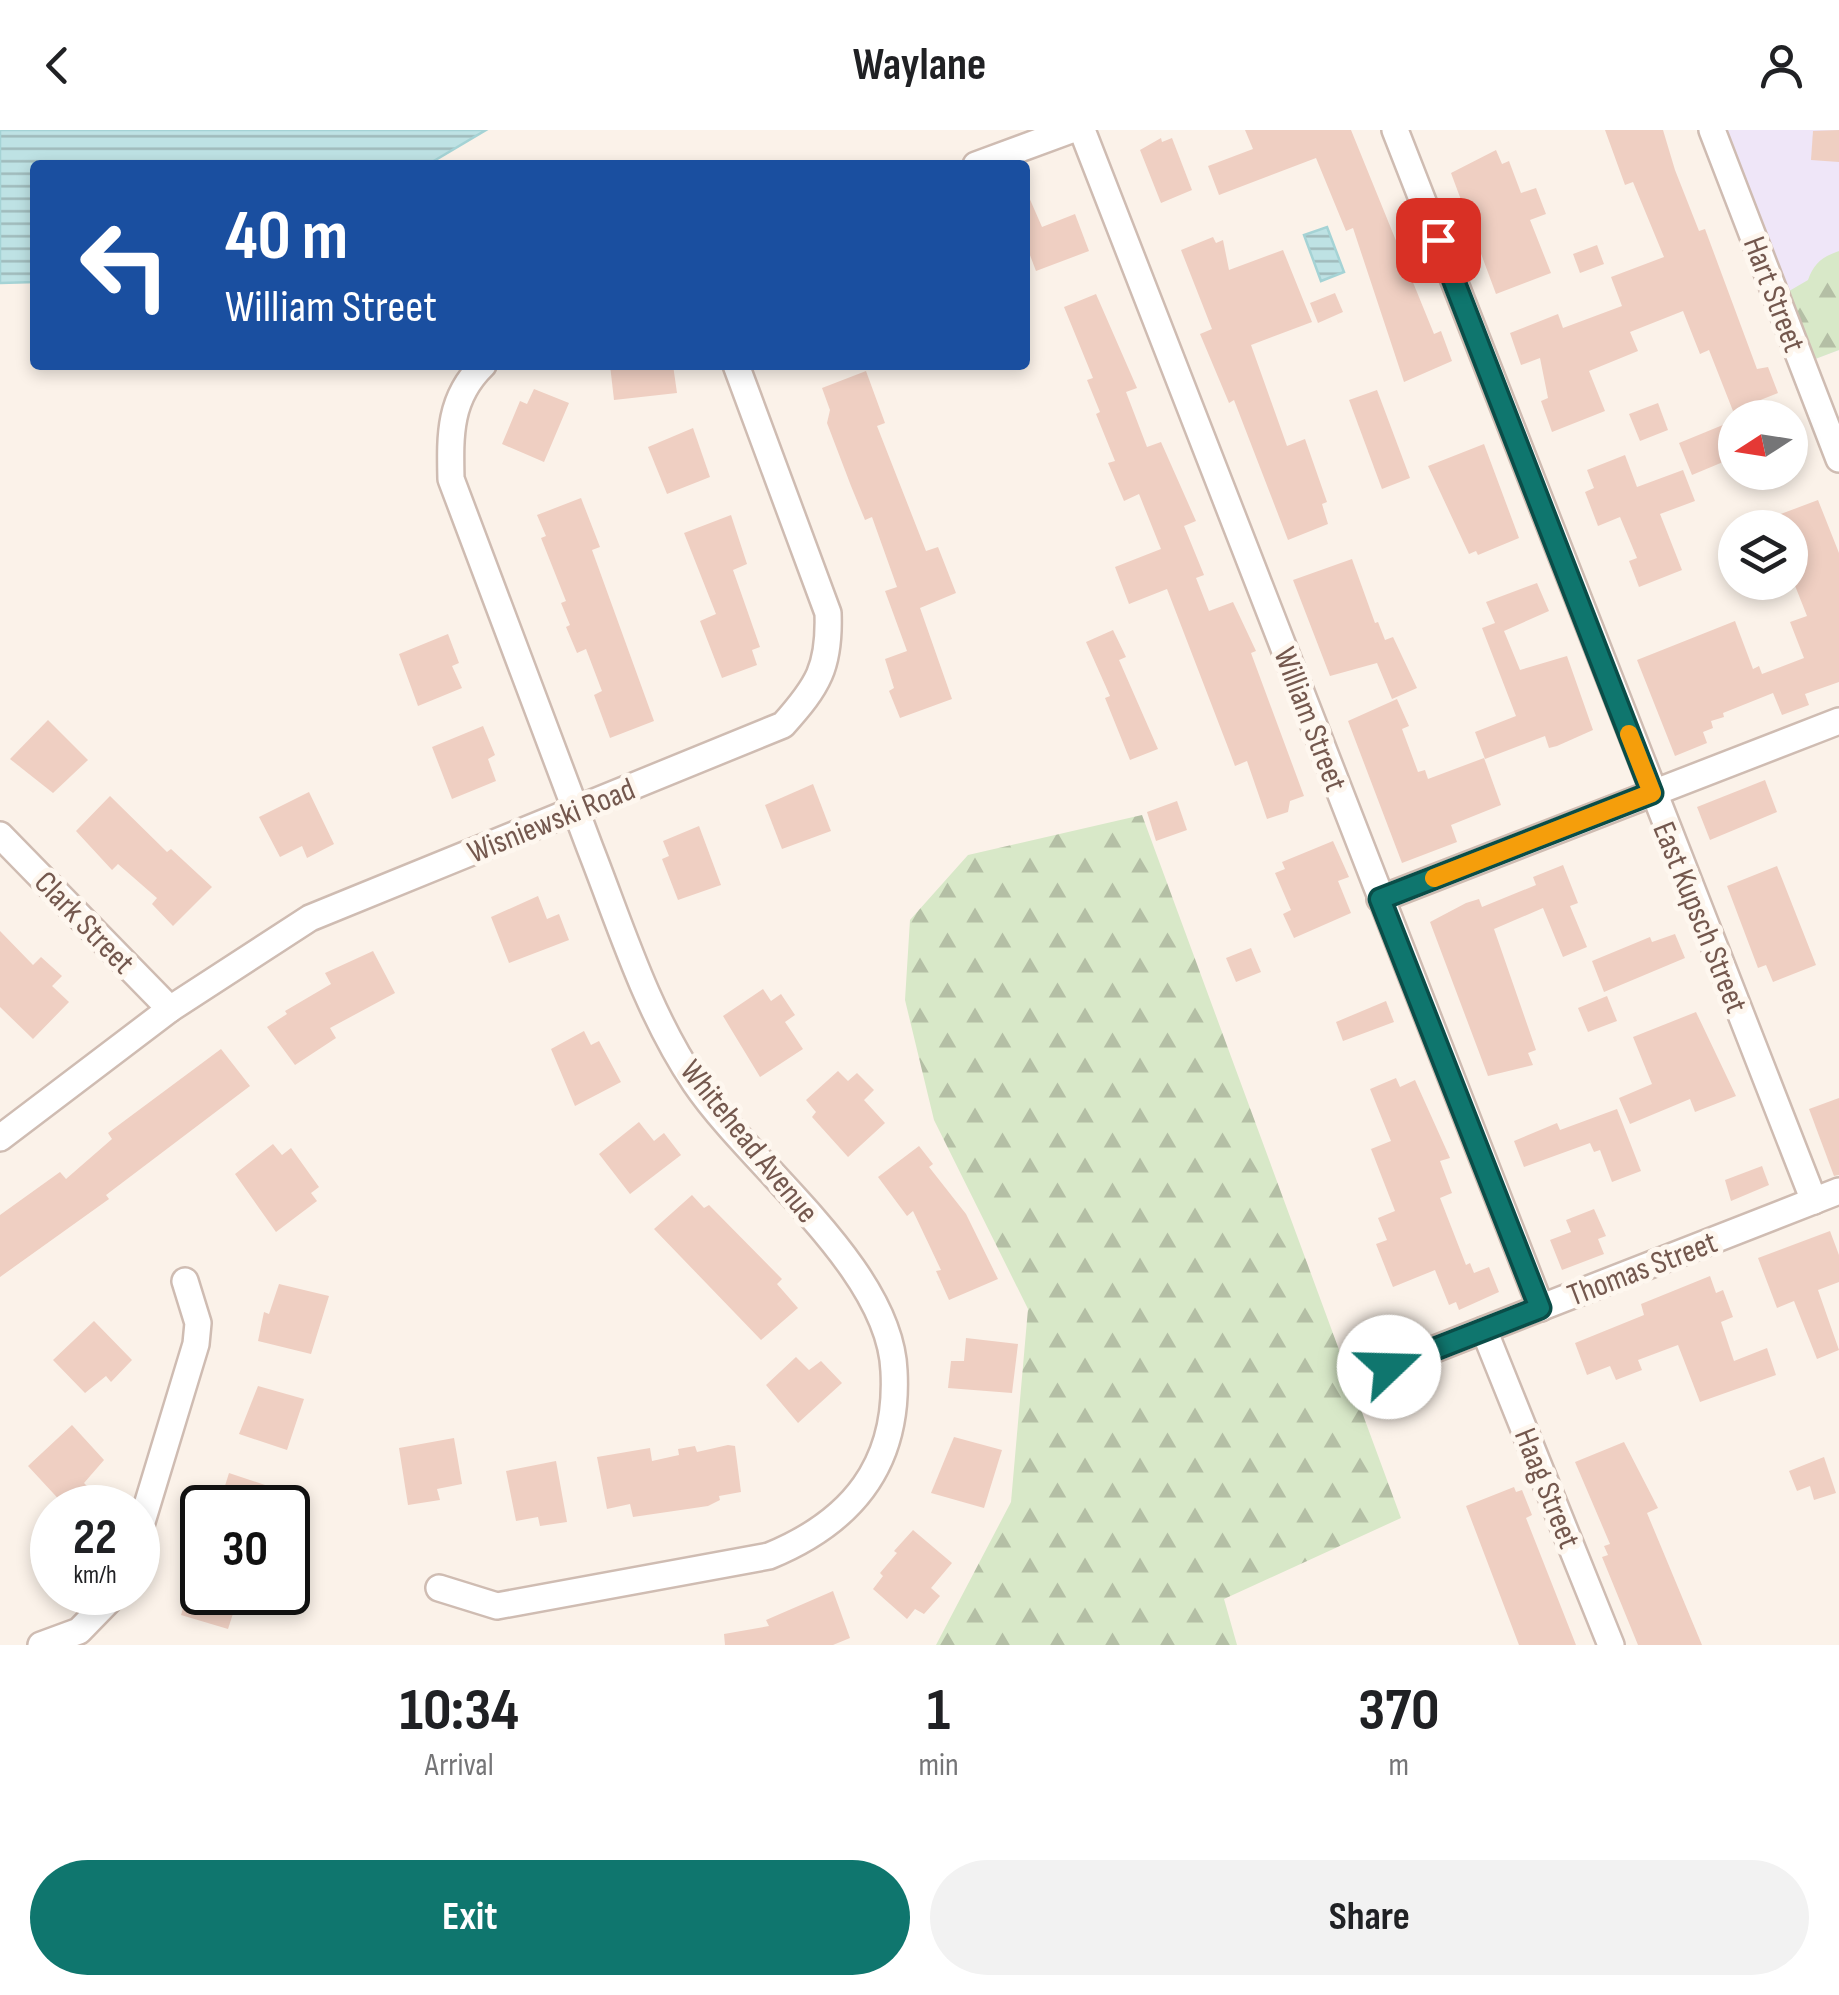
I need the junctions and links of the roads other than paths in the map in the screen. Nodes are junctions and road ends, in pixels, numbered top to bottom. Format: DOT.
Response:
graph roads {
  1 [pos="1071,130"];
  2 [pos="1082,130"];
  3 [pos="1395,130"];
  4 [pos="1712,130"];
  5 [pos="990,160"];
  6 [pos="477,370"];
  7 [pos="738,370"];
  8 [pos="1839,459"];
  9 [pos="1839,721"];
  10 [pos="1652,793"];
  11 [pos="576,810"];
  12 [pos="0,835"];
  13 [pos="1380,899"];
  14 [pos="170,1009"];
  15 [pos="0,1138"];
  16 [pos="1839,1191"];
  17 [pos="1814,1201"];
  18 [pos="185,1281"];
  19 [pos="1540,1308"];
  20 [pos="1484,1330"];
  21 [pos="1389,1367"];
  22 [pos="153,1485"];
  23 [pos="439,1588"];
  24 [pos="94,1615"];
  25 [pos="41,1645"];
  26 [pos="1611,1645"];
  1 -- 5 [label="street"];
  2 -- 13 [label="street, William Street"];
  3 -- 10 [label="street, East Kupsch Street"];
  4 -- 8 [label="street, Hart Street"];
  6 -- 11 [label="street, Whitehead Avenue"];
  7 -- 11 [label="street, Wisniewski Road"];
  9 -- 10 [label="street"];
  10 -- 13 [label="street"];
  10 -- 17 [label="street, East Kupsch Street"];
  11 -- 14 [label="street, Wisniewski Road"];
  11 -- 23 [label="street, Whitehead Avenue"];
  12 -- 14 [label="street, Clark Street"];
  13 -- 19 [label="street, William Street"];
  14 -- 15 [label="street, Wisniewski Road"];
  16 -- 17 [label="street, Thomas Street"];
  17 -- 19 [label="street, Thomas Street"];
  18 -- 22 [label="street"];
  19 -- 20 [label="street, Thomas Street"];
  20 -- 21 [label="street, Thomas Street"];
  20 -- 26 [label="street, Haag Street"];
  24 -- 25 [label="street"];
}
